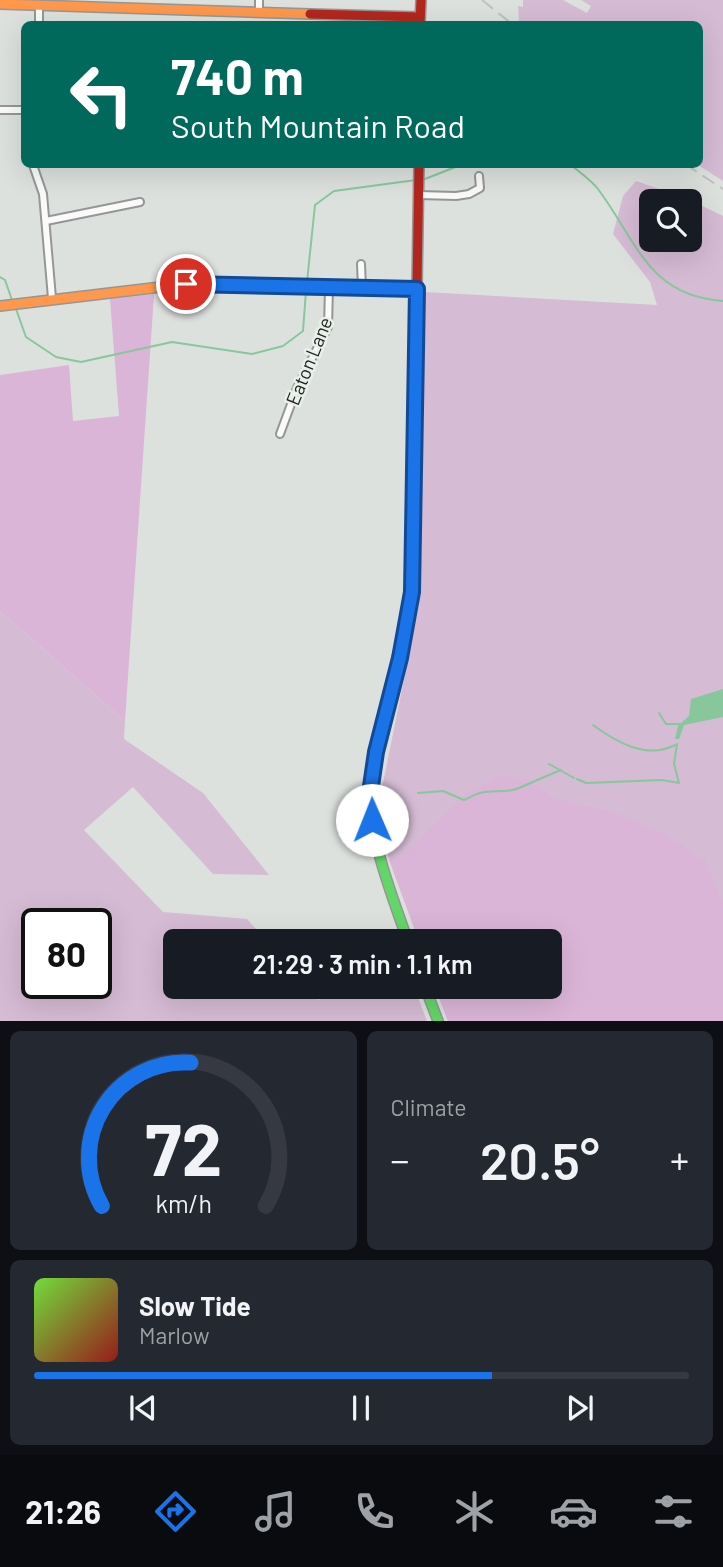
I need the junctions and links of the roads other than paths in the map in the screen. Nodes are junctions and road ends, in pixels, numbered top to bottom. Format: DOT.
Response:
graph roads {
  1 [pos="259,0"];
  2 [pos="421,0"];
  3 [pos="0,4"];
  4 [pos="116,4"];
  5 [pos="39,6"];
  6 [pos="259,12"];
  7 [pos="39,21"];
  8 [pos="420,21"];
  9 [pos="0,110"];
  10 [pos="21,110"];
  11 [pos="34,168"];
  12 [pos="419,168"];
  13 [pos="479,176"];
  14 [pos="418,195"];
  15 [pos="140,202"];
  16 [pos="46,221"];
  17 [pos="361,264"];
  18 [pos="329,288"];
  19 [pos="362,288"];
  20 [pos="417,289"];
  21 [pos="52,298"];
  22 [pos="9,304"];
  23 [pos="280,434"];
  24 [pos="404,929"];
  25 [pos="430,999"];
  26 [pos="438,1021"];
  1 -- 6 [label="street"];
  2 -- 8 [label="main road"];
  3 -- 5 [label="main road"];
  4 -- 5 [label="main road"];
  4 -- 6 [label="main road"];
  5 -- 7 [label="street"];
  6 -- 8 [label="main road"];
  9 -- 10 [label="street"];
  11 -- 16 [label="street"];
  12 -- 14 [label="main road"];
  13 -- 14 [label="street"];
  14 -- 20 [label="main road"];
  15 -- 16 [label="street"];
  16 -- 21 [label="street"];
  17 -- 19 [label="street"];
  18 -- 19 [label="main road"];
  18 -- 21 [label="main road"];
  18 -- 23 [label="street, Eaton Lane"];
  19 -- 20 [label="main road"];
  20 -- 24 [label="main road"];
  21 -- 22 [label="main road"];
  25 -- 26 [label="main road"];
}
